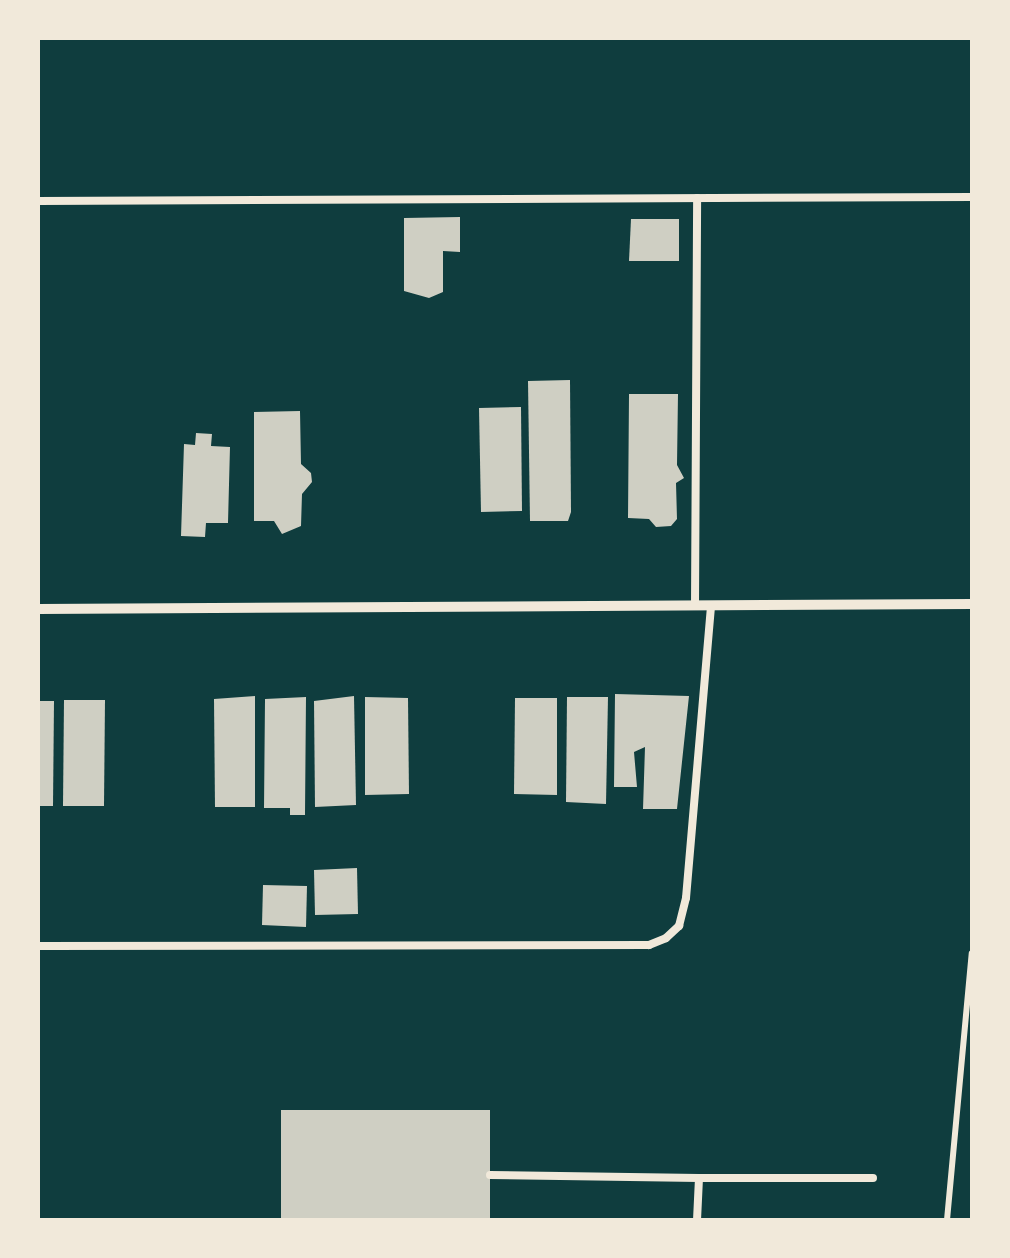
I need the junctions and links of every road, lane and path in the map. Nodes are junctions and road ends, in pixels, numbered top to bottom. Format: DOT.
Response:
graph roads {
  1 [pos="972,197"];
  2 [pos="697,198"];
  3 [pos="38,201"];
  4 [pos="972,604"];
  5 [pos="695,606"];
  6 [pos="712,606"];
  7 [pos="38,609"];
  8 [pos="38,946"];
  9 [pos="972,953"];
  10 [pos="490,1175"];
  11 [pos="699,1178"];
  12 [pos="873,1178"];
  13 [pos="697,1220"];
  14 [pos="947,1220"];
  1 -- 2 [label="lane"];
  2 -- 3 [label="lane"];
  2 -- 5 [label="lane"];
  4 -- 6 [label="street"];
  5 -- 6 [label="street"];
  5 -- 7 [label="street"];
  6 -- 8 [label="lane"];
  9 -- 14 [label="path"];
  10 -- 11 [label="lane"];
  11 -- 12 [label="lane"];
  11 -- 13 [label="lane"];
}
